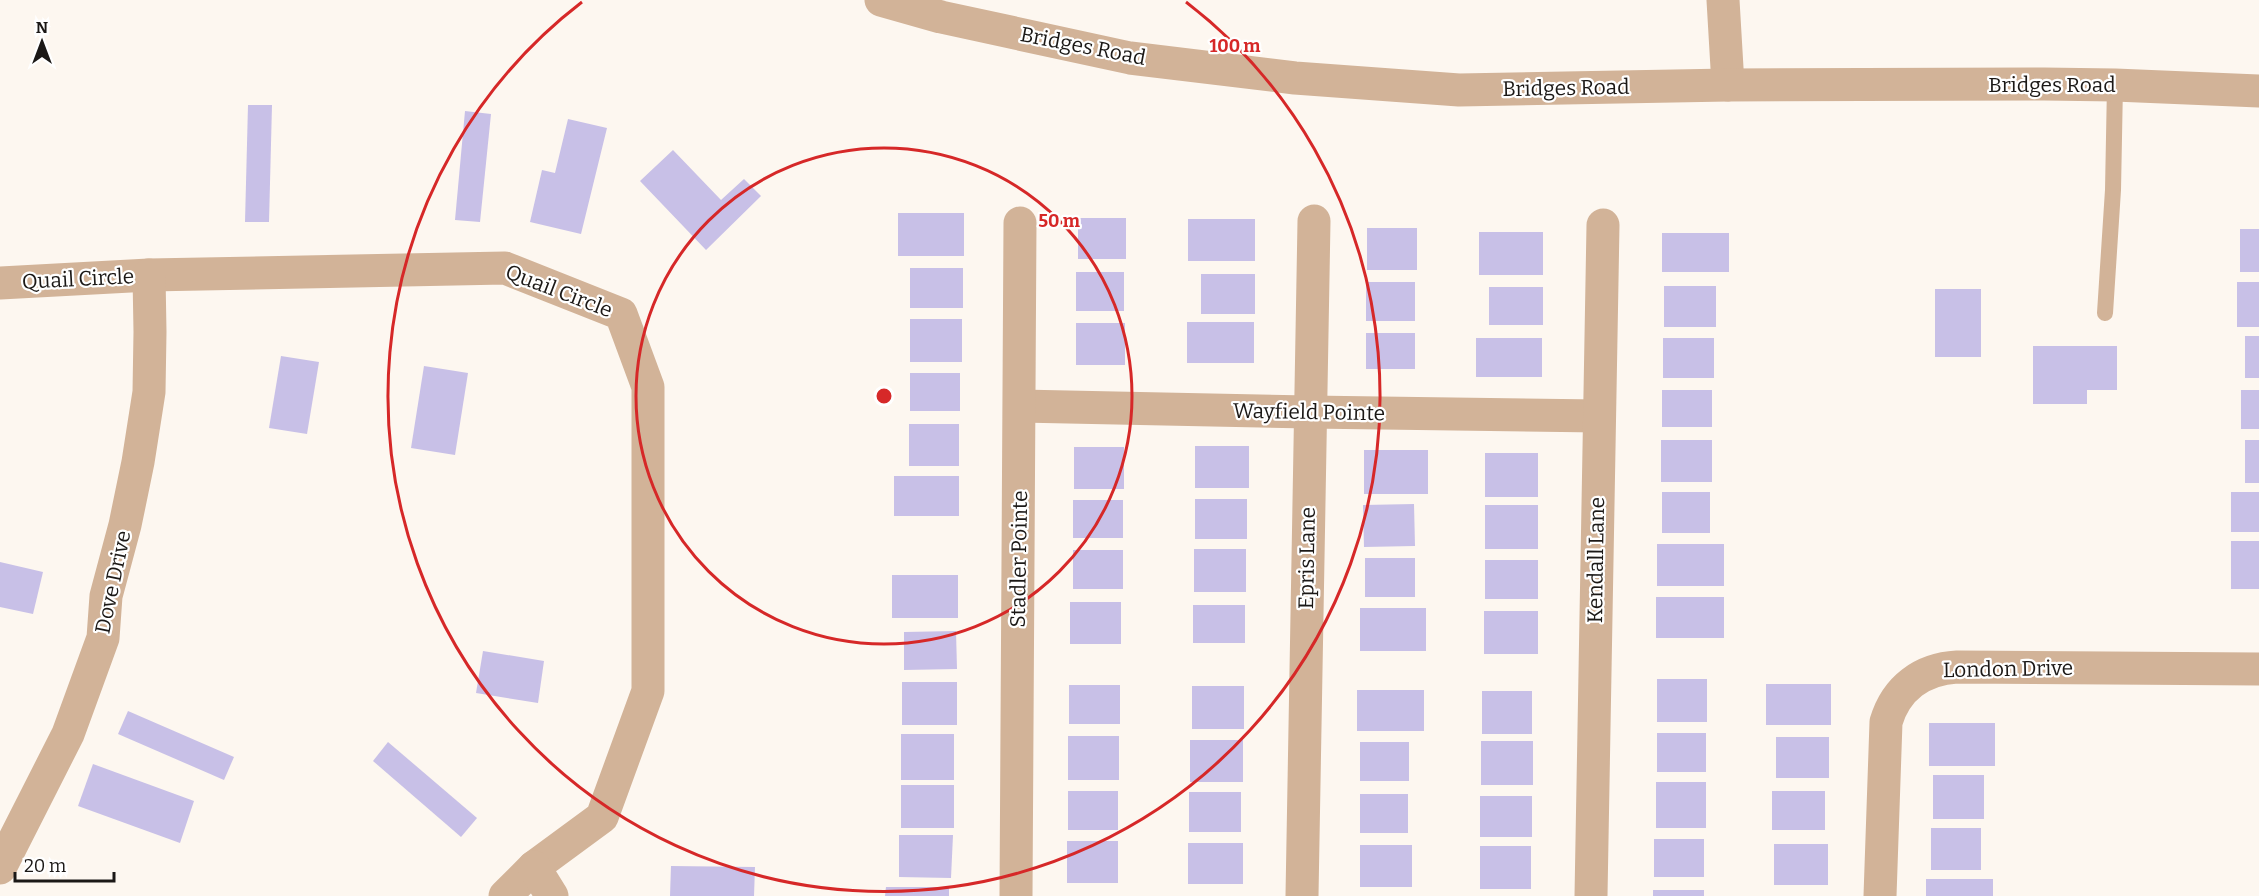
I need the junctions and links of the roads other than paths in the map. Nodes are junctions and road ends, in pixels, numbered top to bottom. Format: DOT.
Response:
graph roads {
  1 [pos="881,0"];
  2 [pos="1723,0"];
  3 [pos="1728,85"];
  4 [pos="2115,85"];
  5 [pos="2259,91"];
  6 [pos="1314,221"];
  7 [pos="1020,223"];
  8 [pos="1603,225"];
  9 [pos="149,275"];
  10 [pos="0,283"];
  11 [pos="2105,313"];
  12 [pos="1020,406"];
  13 [pos="1309,412"];
  14 [pos="1599,416"];
  15 [pos="2259,669"];
  16 [pos="534,867"];
  17 [pos="0,868"];
  18 [pos="505,896"];
  19 [pos="552,896"];
  20 [pos="1016,896"];
  21 [pos="1302,896"];
  22 [pos="1591,896"];
  23 [pos="1880,896"];
  1 -- 3 [label="street, Bridges Road"];
  2 -- 3 [label="street"];
  3 -- 4 [label="street, Bridges Road"];
  4 -- 5 [label="street, Bridges Road"];
  4 -- 11 [label="lane"];
  6 -- 13 [label="street, Epris Lane"];
  7 -- 12 [label="street, Stadler Pointe"];
  8 -- 14 [label="street, Kendall Lane"];
  9 -- 10 [label="street, Quail Circle"];
  9 -- 16 [label="street, Quail Circle"];
  9 -- 17 [label="street, Dove Drive"];
  12 -- 13 [label="street, Wayfield Pointe"];
  12 -- 20 [label="street, Stadler Pointe"];
  13 -- 14 [label="street, Wayfield Pointe"];
  13 -- 21 [label="street, Epris Lane"];
  14 -- 22 [label="street, Kendall Lane"];
  15 -- 23 [label="street, London Drive"];
  16 -- 18 [label="street, Quail Circle"];
  16 -- 19 [label="street"];
}
